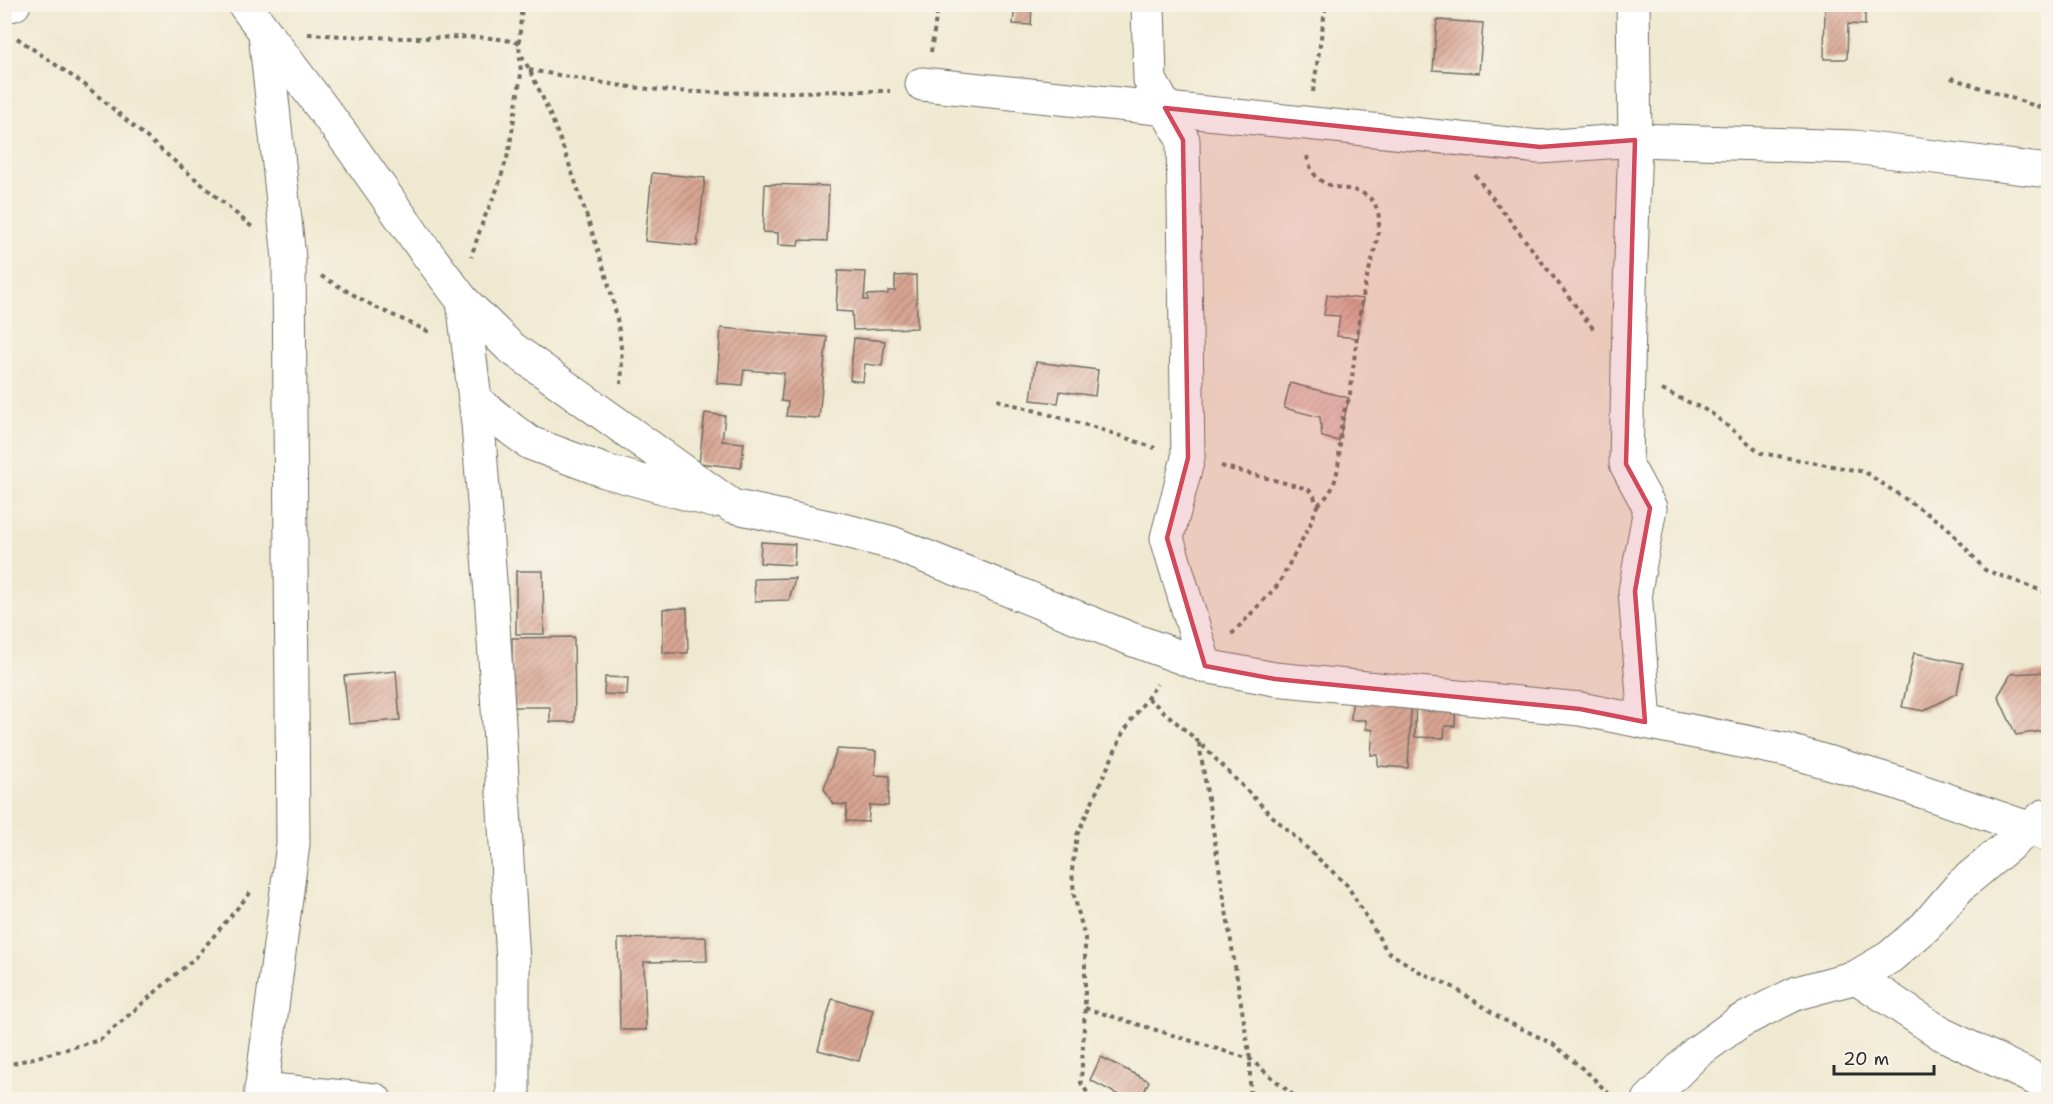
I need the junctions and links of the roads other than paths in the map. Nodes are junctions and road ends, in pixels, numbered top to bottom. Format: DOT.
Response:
graph roads {
  1 [pos="244,4"];
  2 [pos="1148,4"];
  3 [pos="1633,4"];
  4 [pos="267,19"];
  5 [pos="922,84"];
  6 [pos="1166,108"];
  7 [pos="1635,140"];
  8 [pos="2049,171"];
  9 [pos="463,301"];
  10 [pos="475,399"];
  11 [pos="732,506"];
  12 [pos="1190,661"];
  13 [pos="1646,722"];
  14 [pos="2042,825"];
  15 [pos="1856,977"];
  16 [pos="1696,1053"];
  17 [pos="2049,1085"];
  18 [pos="261,1094"];
  19 [pos="375,1100"];
  20 [pos="513,1100"];
  21 [pos="1649,1100"];
  22 [pos="1682,1100"];
  1 -- 4 [label="street"];
  2 -- 6 [label="street"];
  3 -- 7 [label="street"];
  4 -- 9 [label="street"];
  4 -- 18 [label="street"];
  5 -- 6 [label="street"];
  6 -- 7 [label="street"];
  6 -- 12 [label="street"];
  7 -- 8 [label="street"];
  7 -- 13 [label="street"];
  9 -- 10 [label="street"];
  9 -- 11 [label="street"];
  10 -- 11 [label="street"];
  10 -- 20 [label="street"];
  11 -- 12 [label="street"];
  12 -- 13 [label="street"];
  13 -- 14 [label="street"];
  14 -- 15 [label="street"];
  15 -- 16 [label="street"];
  15 -- 17 [label="street"];
  16 -- 21 [label="street"];
  16 -- 22 [label="street"];
  18 -- 19 [label="street"];
}
